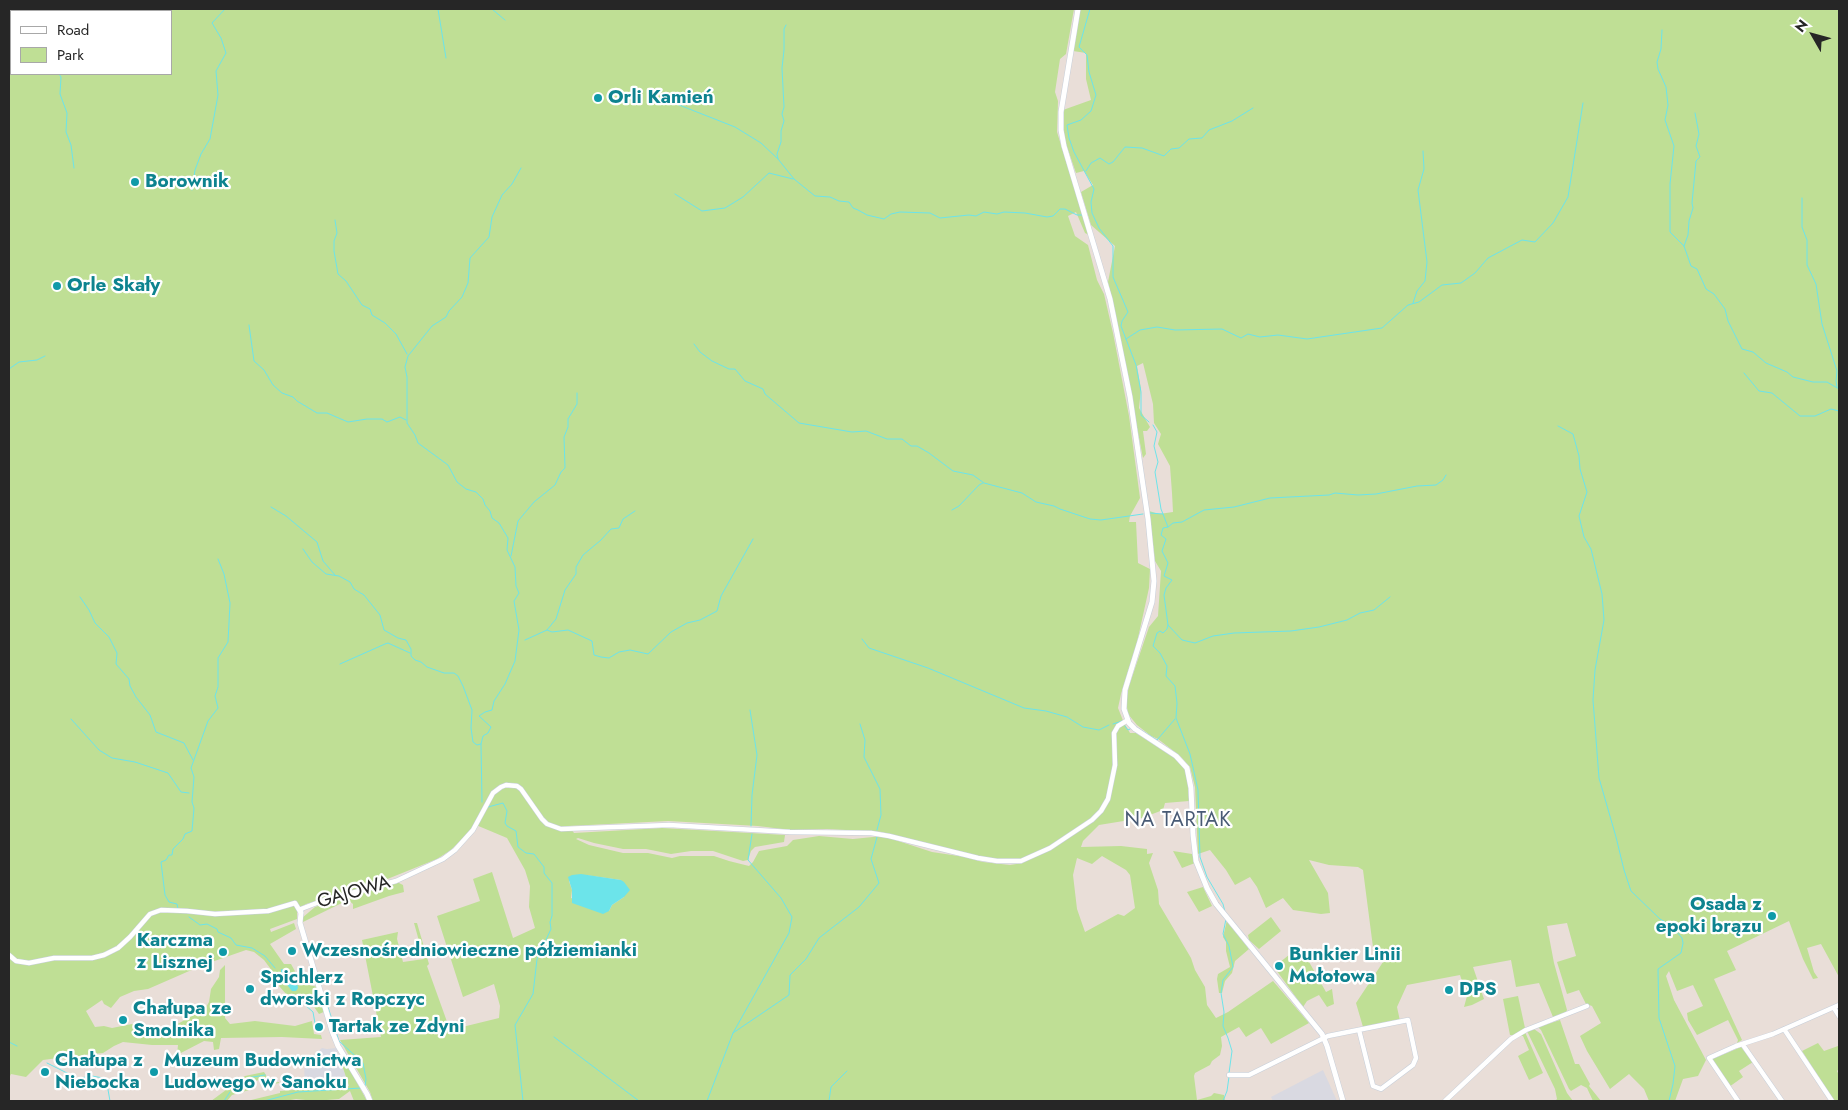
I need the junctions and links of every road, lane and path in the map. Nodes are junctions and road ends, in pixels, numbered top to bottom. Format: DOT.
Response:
graph roads {
  1 [pos="1078,9"];
  2 [pos="1128,720"];
  3 [pos="301,913"];
  4 [pos="9,955"];
  5 [pos="1839,1005"];
  6 [pos="1587,1006"];
  7 [pos="1834,1008"];
  8 [pos="1839,1016"];
  9 [pos="1784,1029"];
  10 [pos="1359,1030"];
  11 [pos="1324,1038"];
  12 [pos="1743,1045"];
  13 [pos="1229,1075"];
  14 [pos="370,1101"];
  15 [pos="1343,1101"];
  16 [pos="1445,1101"];
  17 [pos="1738,1101"];
  18 [pos="1782,1101"];
  19 [pos="1832,1101"];
  1 -- 2 [label="street"];
  2 -- 3 [label="street, GAJOWA"];
  2 -- 11 [label="street"];
  3 -- 4 [label="street"];
  3 -- 14 [label="street, GAJOWA"];
  5 -- 7 [label="street"];
  6 -- 16 [label="street"];
  7 -- 8 [label="street"];
  7 -- 9 [label="street"];
  9 -- 12 [label="street"];
  9 -- 19 [label="street"];
  10 -- 10 [label="street"];
  10 -- 11 [label="street"];
  11 -- 13 [label="street"];
  11 -- 15 [label="street"];
  12 -- 17 [label="street"];
  12 -- 18 [label="street"];
}
